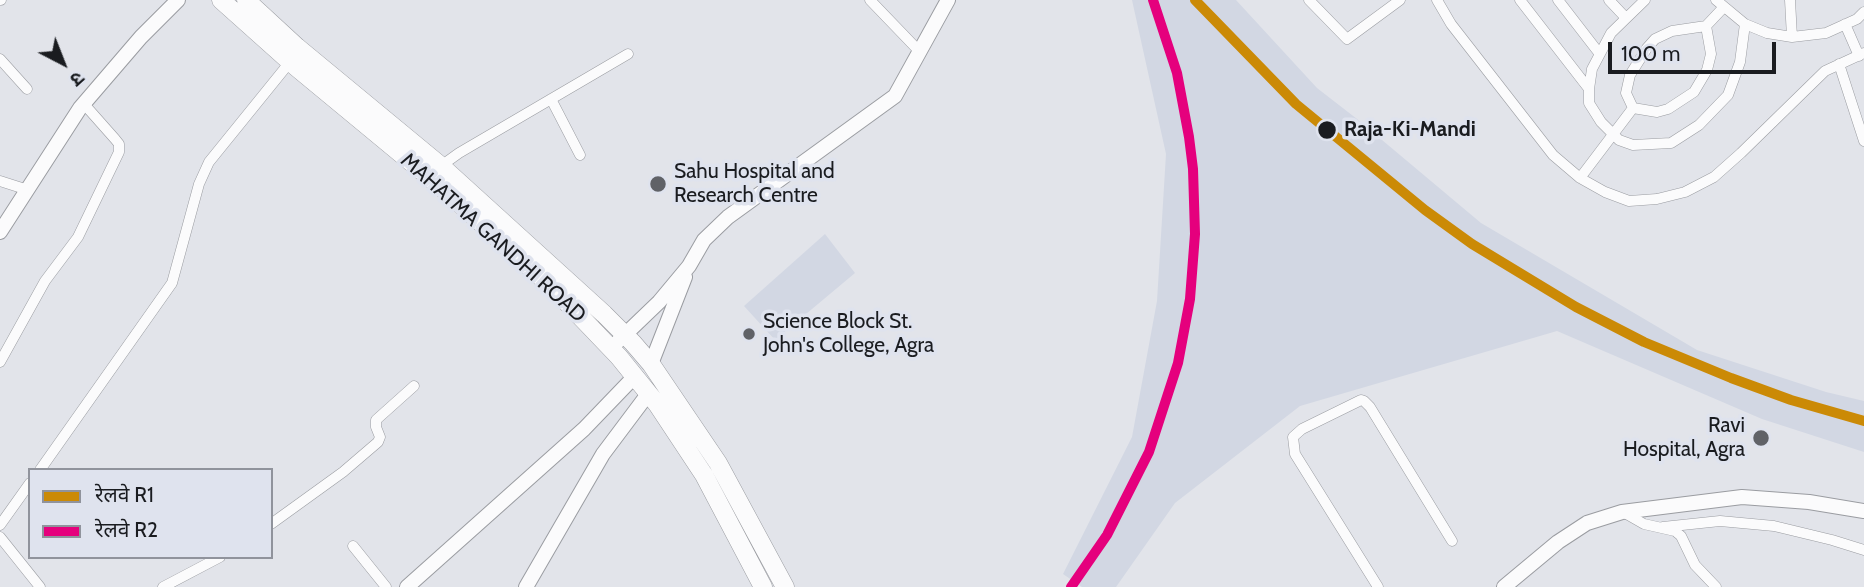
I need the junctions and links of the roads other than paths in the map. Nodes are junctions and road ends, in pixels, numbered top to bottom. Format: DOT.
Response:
graph roads {
  1 [pos="178,0"];
  2 [pos="221,0"];
  3 [pos="246,0"];
  4 [pos="870,0"];
  5 [pos="948,0"];
  6 [pos="1309,0"];
  7 [pos="1400,0"];
  8 [pos="1520,0"];
  9 [pos="1558,0"];
  10 [pos="1609,0"];
  11 [pos="1645,0"];
  12 [pos="1790,0"];
  13 [pos="1439,1"];
  14 [pos="1720,4"];
  15 [pos="1864,12"];
  16 [pos="1625,17"];
  17 [pos="1745,24"];
  18 [pos="1845,24"];
  19 [pos="1706,26"];
  20 [pos="1791,37"];
  21 [pos="920,52"];
  22 [pos="1599,53"];
  23 [pos="628,54"];
  24 [pos="1861,55"];
  25 [pos="0,59"];
  26 [pos="290,62"];
  27 [pos="1839,64"];
  28 [pos="27,89"];
  29 [pos="1588,89"];
  30 [pos="551,99"];
  31 [pos="84,104"];
  32 [pos="1633,108"];
  33 [pos="1613,135"];
  34 [pos="1864,141"];
  35 [pos="580,155"];
  36 [pos="441,166"];
  37 [pos="1580,178"];
  38 [pos="0,181"];
  39 [pos="28,190"];
  40 [pos="0,232"];
  41 [pos="689,266"];
  42 [pos="624,335"];
  43 [pos="610,349"];
  44 [pos="0,362"];
  45 [pos="651,364"];
  46 [pos="635,376"];
  47 [pos="414,386"];
  48 [pos="648,394"];
  49 [pos="599,413"];
  50 [pos="621,429"];
  51 [pos="41,468"];
  52 [pos="28,487"];
  53 [pos="1864,511"];
  54 [pos="1622,512"];
  55 [pos="273,523"];
  56 [pos="0,525"];
  57 [pos="1663,527"];
  58 [pos="0,537"];
  59 [pos="1452,541"];
  60 [pos="353,546"];
  61 [pos="1864,550"];
  62 [pos="216,559"];
  63 [pos="40,587"];
  64 [pos="163,587"];
  65 [pos="386,587"];
  66 [pos="407,587"];
  67 [pos="526,587"];
  68 [pos="763,587"];
  69 [pos="785,587"];
  70 [pos="1378,587"];
  71 [pos="1504,587"];
  72 [pos="1716,587"];
  1 -- 31 [label="street"];
  2 -- 26 [label="highway, MAHATMA GANDHI ROAD"];
  3 -- 36 [label="highway, MAHATMA GANDHI ROAD"];
  4 -- 21 [label="street"];
  5 -- 21 [label="street"];
  6 -- 7 [label="street"];
  8 -- 29 [label="street"];
  9 -- 22 [label="street"];
  10 -- 16 [label="street"];
  11 -- 16 [label="street"];
  12 -- 20 [label="street"];
  13 -- 37 [label="street"];
  14 -- 17 [label="street"];
  14 -- 19 [label="street"];
  15 -- 18 [label="street"];
  16 -- 22 [label="street"];
  17 -- 20 [label="street"];
  17 -- 33 [label="street"];
  18 -- 20 [label="street"];
  18 -- 24 [label="street"];
  19 -- 32 [label="street"];
  19 -- 32 [label="street"];
  21 -- 41 [label="street"];
  22 -- 29 [label="street"];
  23 -- 30 [label="street"];
  24 -- 27 [label="street"];
  25 -- 28 [label="street"];
  26 -- 43 [label="highway, MAHATMA GANDHI ROAD"];
  26 -- 51 [label="street"];
  27 -- 34 [label="street"];
  27 -- 37 [label="street"];
  29 -- 33 [label="street"];
  30 -- 35 [label="street"];
  30 -- 36 [label="street"];
  31 -- 39 [label="street"];
  31 -- 44 [label="street"];
  32 -- 33 [label="street"];
  33 -- 37 [label="street"];
  36 -- 42 [label="highway, MAHATMA GANDHI ROAD"];
  38 -- 39 [label="street"];
  39 -- 40 [label="street"];
  41 -- 42 [label="street"];
  41 -- 45 [label="street"];
  42 -- 43 [label="street"];
  42 -- 45 [label="highway, MAHATMA GANDHI ROAD"];
  43 -- 46 [label="highway, MAHATMA GANDHI ROAD"];
  45 -- 69 [label="highway, MAHATMA GANDHI ROAD"];
  46 -- 48 [label="highway, MAHATMA GANDHI ROAD"];
  46 -- 49 [label="street"];
  47 -- 55 [label="street"];
  48 -- 50 [label="street"];
  48 -- 68 [label="highway, MAHATMA GANDHI ROAD"];
  49 -- 50 [label="street"];
  49 -- 66 [label="street"];
  50 -- 67 [label="street"];
  52 -- 56 [label="street"];
  53 -- 54 [label="street"];
  54 -- 57 [label="street"];
  54 -- 71 [label="street"];
  57 -- 61 [label="street"];
  57 -- 72 [label="street"];
  58 -- 63 [label="street"];
  59 -- 70 [label="street"];
  60 -- 65 [label="street"];
  62 -- 64 [label="street"];
}
